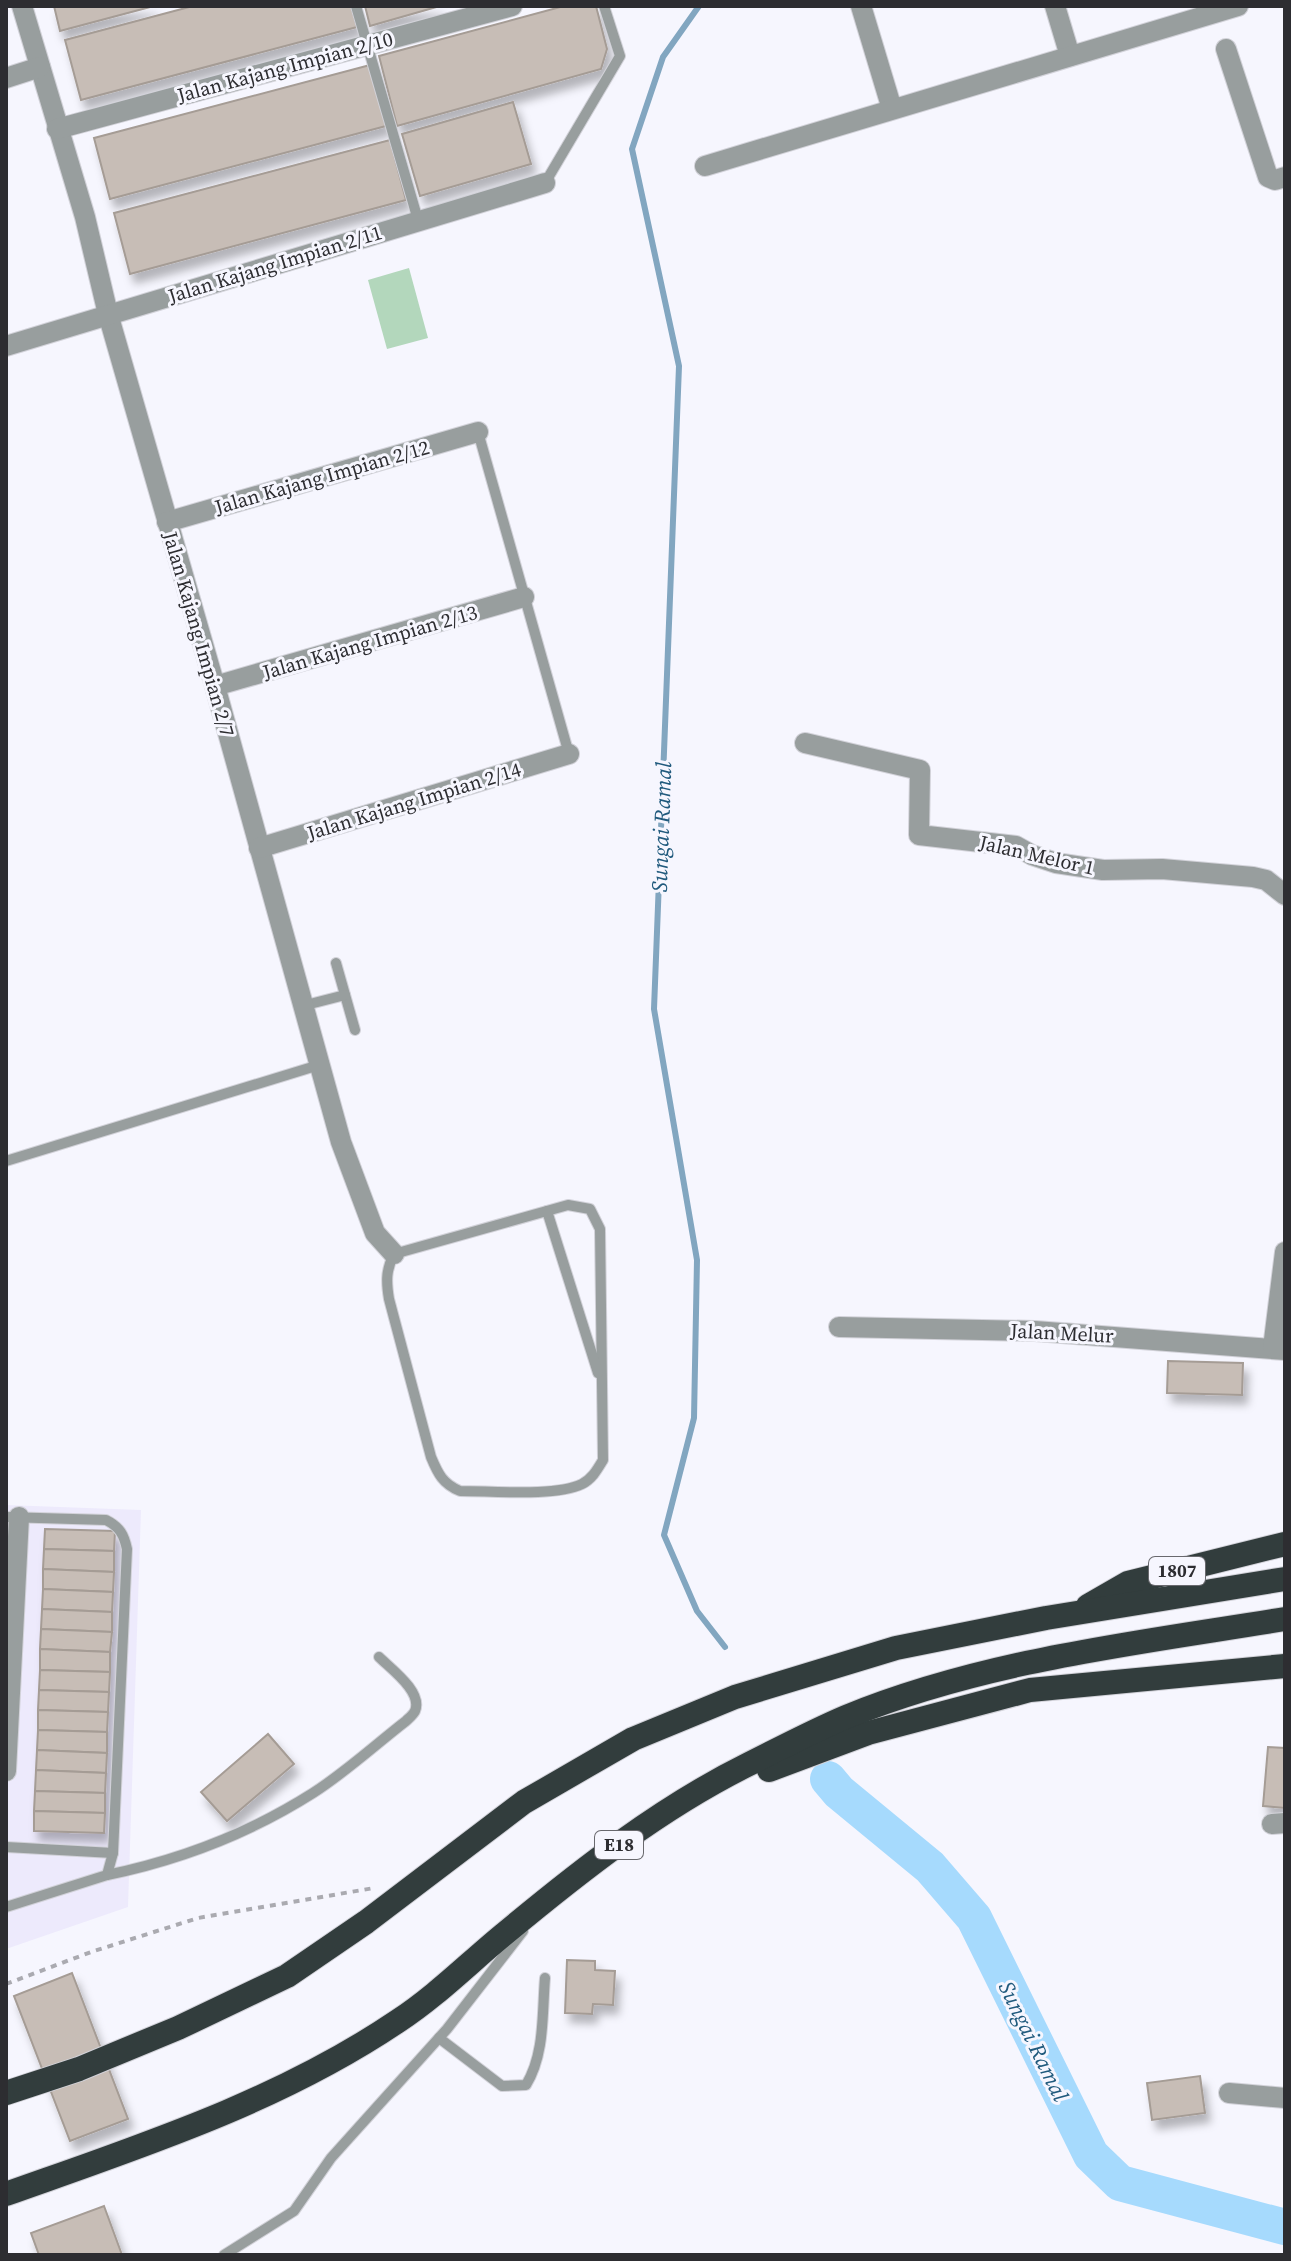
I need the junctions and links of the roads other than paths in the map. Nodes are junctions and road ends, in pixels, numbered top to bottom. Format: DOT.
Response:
graph roads {
  1 [pos="22,6"];
  2 [pos="356,6"];
  3 [pos="512,6"];
  4 [pos="604,6"];
  5 [pos="861,6"];
  6 [pos="1055,6"];
  7 [pos="1238,6"];
  8 [pos="367,45"];
  9 [pos="1226,49"];
  10 [pos="1070,56"];
  11 [pos="40,67"];
  12 [pos="6,78"];
  13 [pos="892,109"];
  14 [pos="57,129"];
  15 [pos="705,166"];
  16 [pos="1285,177"];
  17 [pos="545,183"];
  18 [pos="418,220"];
  19 [pos="108,314"];
  20 [pos="6,346"];
  21 [pos="478,432"];
  22 [pos="167,522"];
  23 [pos="524,597"];
  24 [pos="215,686"];
  25 [pos="805,743"];
  26 [pos="569,754"];
  27 [pos="259,848"];
  28 [pos="1285,895"];
  29 [pos="336,963"];
  30 [pos="345,995"];
  31 [pos="302,1006"];
  32 [pos="355,1030"];
  33 [pos="319,1065"];
  34 [pos="6,1161"];
  35 [pos="547,1211"];
  36 [pos="1285,1252"];
  37 [pos="394,1254"];
  38 [pos="839,1327"];
  39 [pos="1279,1349"];
  40 [pos="601,1383"];
  41 [pos="12,1517"];
  42 [pos="1285,1544"];
  43 [pos="1285,1579"];
  44 [pos="1075,1613"];
  45 [pos="1285,1619"];
  46 [pos="10,1624"];
  47 [pos="379,1657"];
  48 [pos="1285,1666"];
  49 [pos="7,1744"];
  50 [pos="6,1771"];
  51 [pos="649,1822"];
  52 [pos="6,1847"];
  53 [pos="113,1853"];
  54 [pos="107,1875"];
  55 [pos="548,1897"];
  56 [pos="6,1907"];
  57 [pos="545,1978"];
  58 [pos="439,2038"];
  59 [pos="6,2093"];
  60 [pos="1229,2093"];
  61 [pos="1285,2098"];
  62 [pos="6,2194"];
  63 [pos="224,2255"];
  1 -- 11 [label="street, Jalan Kajang Impian 2/7"];
  2 -- 8 [label="lane"];
  3 -- 8 [label="street, Jalan Kajang Impian 2/10"];
  4 -- 17 [label="lane"];
  5 -- 13 [label="street"];
  6 -- 10 [label="street"];
  7 -- 10 [label="street"];
  8 -- 14 [label="street, Jalan Kajang Impian 2/10"];
  8 -- 18 [label="lane"];
  9 -- 16 [label="street"];
  10 -- 13 [label="street"];
  11 -- 12 [label="street"];
  11 -- 14 [label="street, Jalan Kajang Impian 2/7"];
  13 -- 15 [label="street"];
  14 -- 19 [label="street, Jalan Kajang Impian 2/7"];
  17 -- 18 [label="street, Jalan Kajang Impian 2/11"];
  18 -- 19 [label="street, Jalan Kajang Impian 2/11"];
  19 -- 20 [label="street, Jalan Kajang Impian 2/11"];
  19 -- 22 [label="street, Jalan Kajang Impian 2/7"];
  21 -- 22 [label="street, Jalan Kajang Impian 2/12"];
  21 -- 23 [label="lane"];
  22 -- 24 [label="street, Jalan Kajang Impian 2/7"];
  23 -- 24 [label="street, Jalan Kajang Impian 2/13"];
  23 -- 26 [label="lane"];
  24 -- 27 [label="street, Jalan Kajang Impian 2/7"];
  25 -- 28 [label="street, Jalan Melor 1"];
  26 -- 27 [label="street, Jalan Kajang Impian 2/14"];
  27 -- 31 [label="street, Jalan Kajang Impian 2/7"];
  29 -- 30 [label="lane"];
  30 -- 31 [label="lane"];
  30 -- 32 [label="lane"];
  31 -- 33 [label="street, Jalan Kajang Impian 2/7"];
  33 -- 34 [label="lane"];
  33 -- 37 [label="street, Jalan Kajang Impian 2/7"];
  35 -- 37 [label="lane"];
  35 -- 40 [label="lane"];
  35 -- 40 [label="lane"];
  36 -- 39 [label="street"];
  37 -- 40 [label="lane"];
  38 -- 39 [label="street, Jalan Melur"];
  41 -- 46 [label="street"];
  41 -- 53 [label="lane"];
  42 -- 44 [label="highway, 1807"];
  43 -- 44 [label="highway"];
  44 -- 59 [label="highway"];
  45 -- 51 [label="highway, E18"];
  46 -- 49 [label="street"];
  47 -- 54 [label="lane"];
  48 -- 51 [label="highway"];
  49 -- 50 [label="street"];
  51 -- 55 [label="highway, E18"];
  52 -- 53 [label="lane"];
  53 -- 54 [label="lane"];
  54 -- 56 [label="lane"];
  55 -- 58 [label="lane"];
  55 -- 62 [label="highway, E18"];
  57 -- 58 [label="lane"];
  58 -- 63 [label="lane"];
  60 -- 61 [label="street"];
}
